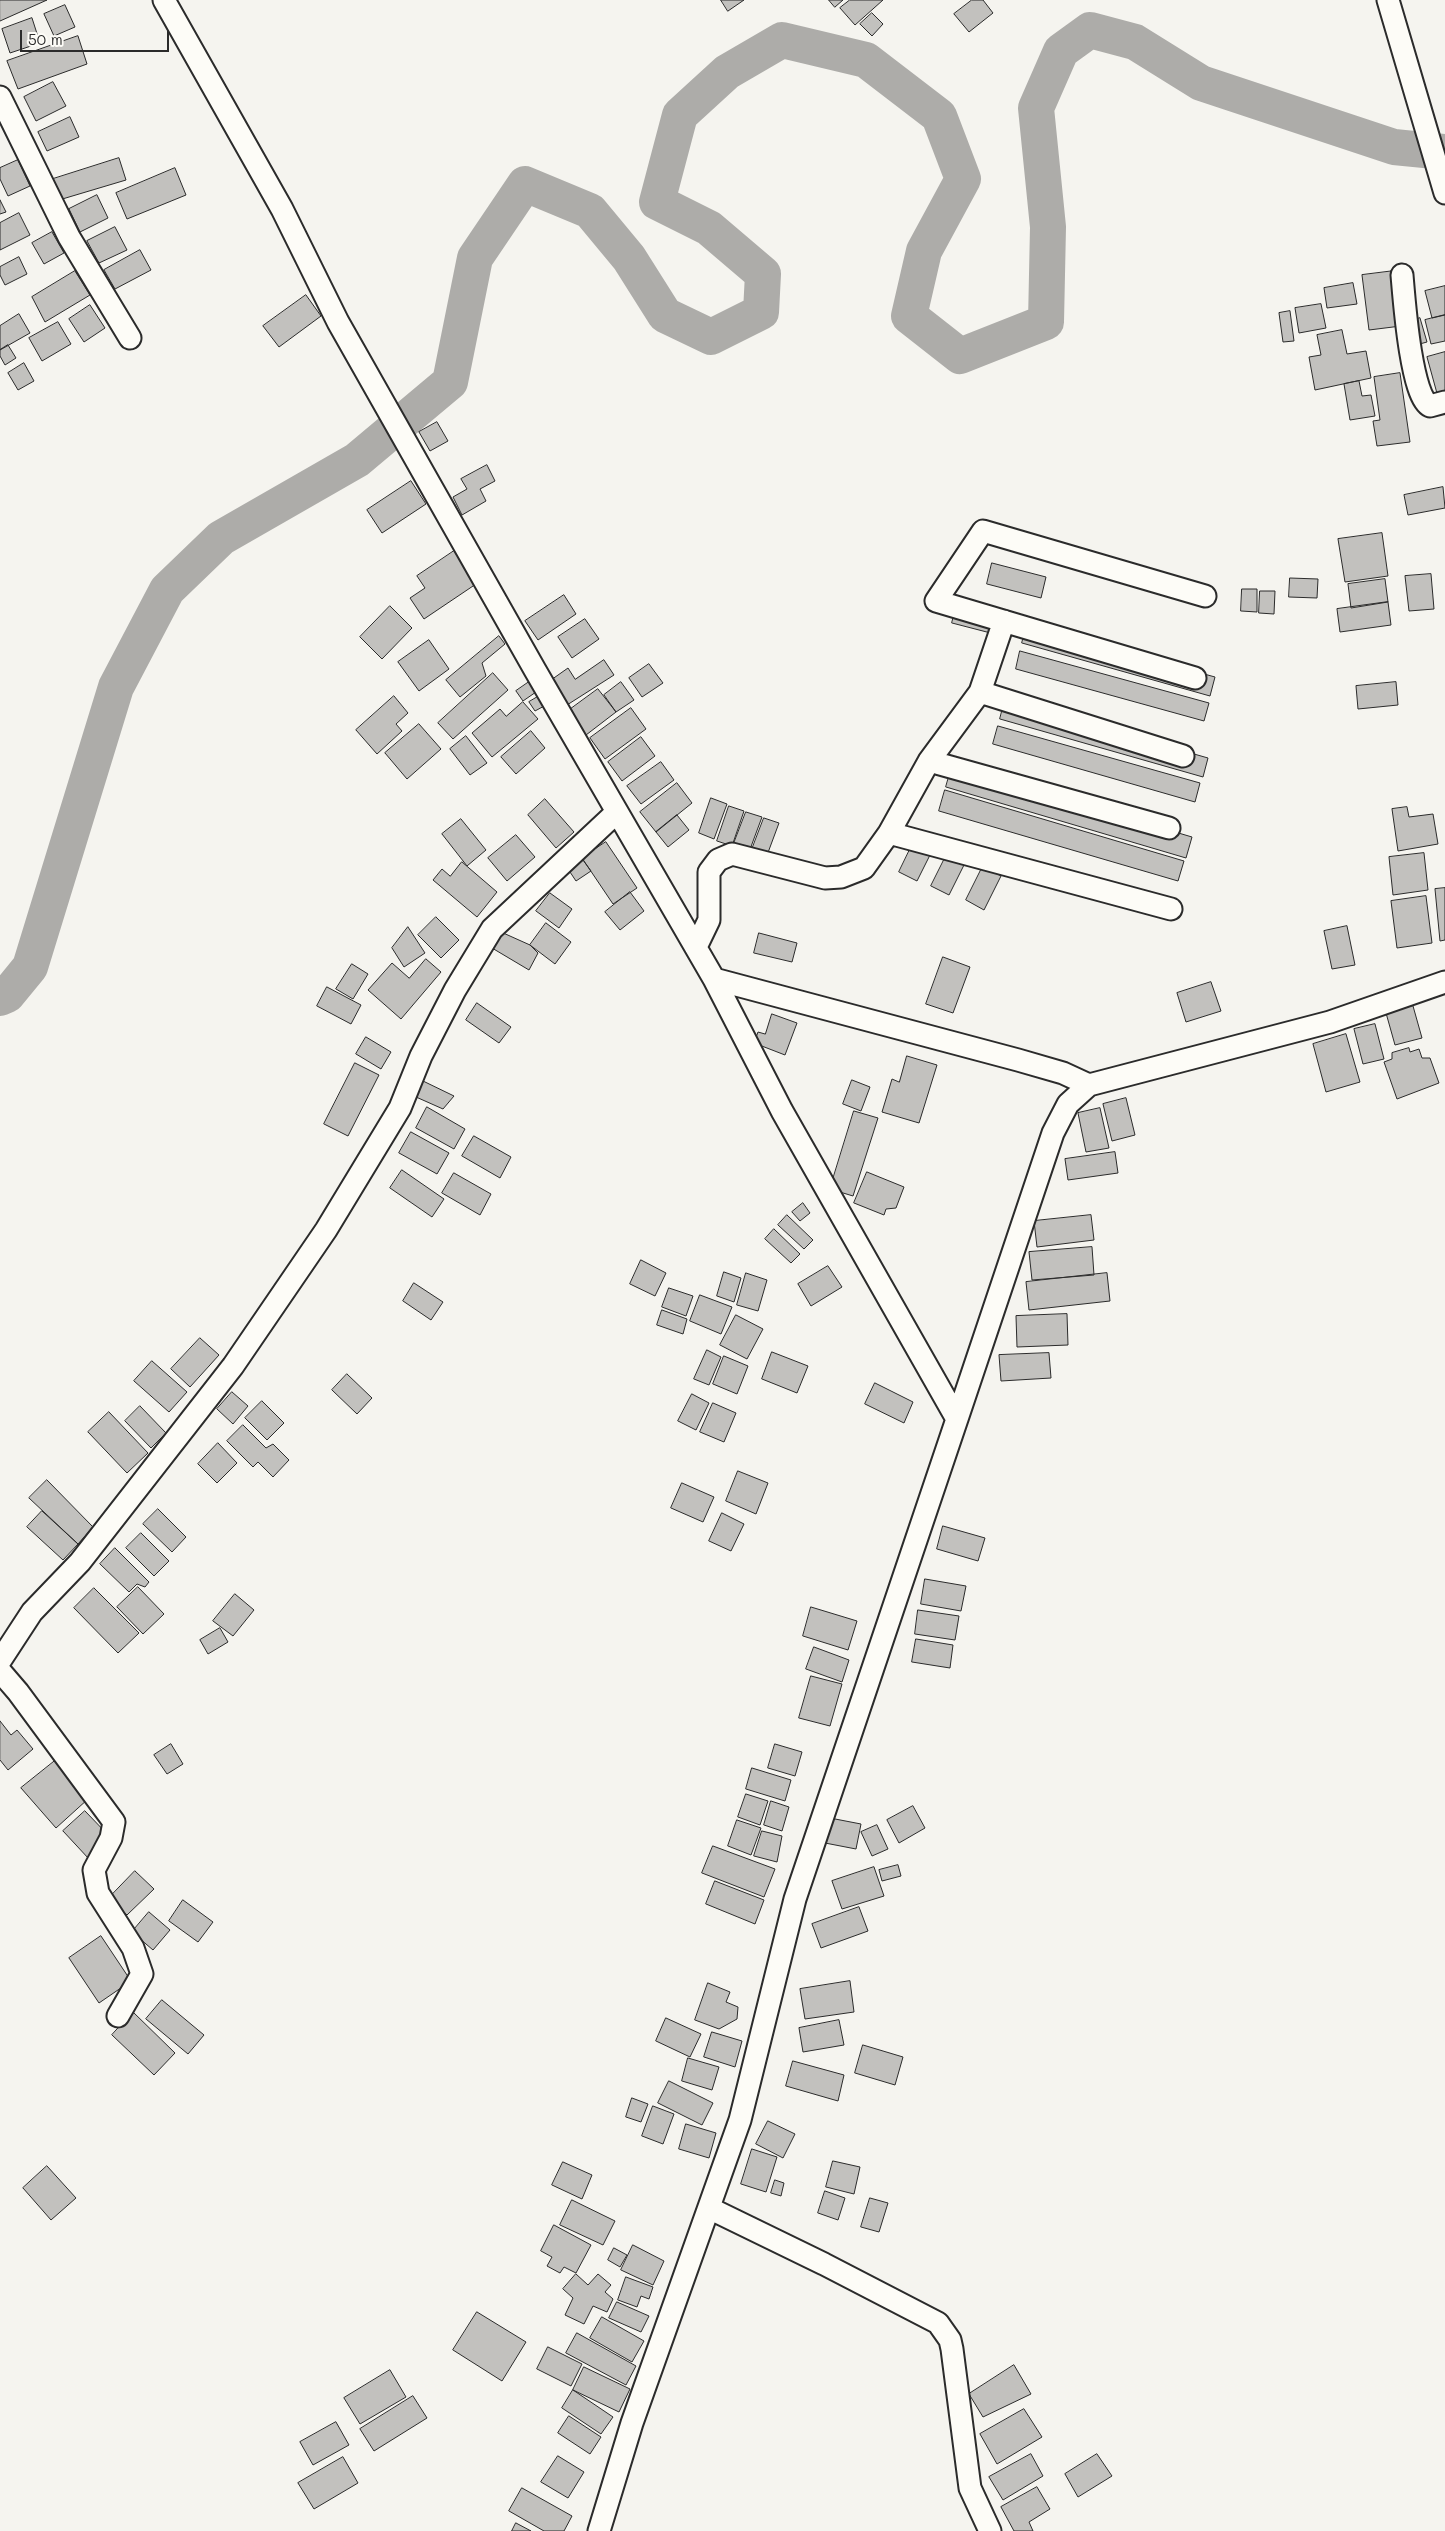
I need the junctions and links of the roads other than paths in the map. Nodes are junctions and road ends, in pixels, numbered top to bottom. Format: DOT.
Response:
graph roads {
  1 [pos="164,0"];
  2 [pos="1388,0"];
  3 [pos="0,98"];
  4 [pos="1442,184"];
  5 [pos="1402,275"];
  6 [pos="130,338"];
  7 [pos="1445,402"];
  8 [pos="1205,596"];
  9 [pos="1004,621"];
  10 [pos="1195,678"];
  11 [pos="980,692"];
  12 [pos="1183,756"];
  13 [pos="929,761"];
  14 [pos="616,812"];
  15 [pos="1169,828"];
  16 [pos="889,833"];
  17 [pos="1171,909"];
  18 [pos="696,947"];
  19 [pos="714,979"];
  20 [pos="1445,982"];
  21 [pos="1089,1085"];
  22 [pos="957,1419"];
  23 [pos="0,1661"];
  24 [pos="0,1671"];
  25 [pos="118,2016"];
  26 [pos="709,2208"];
  27 [pos="599,2531"];
  28 [pos="990,2531"];
  1 -- 14 [label="street"];
  2 -- 4 [label="street"];
  3 -- 6 [label="street"];
  5 -- 7 [label="street"];
  8 -- 9 [label="street"];
  9 -- 10 [label="street"];
  9 -- 11 [label="street"];
  11 -- 12 [label="street"];
  11 -- 13 [label="street"];
  13 -- 15 [label="street"];
  13 -- 16 [label="street"];
  14 -- 18 [label="street"];
  14 -- 23 [label="street"];
  16 -- 17 [label="street"];
  16 -- 18 [label="street"];
  18 -- 19 [label="street"];
  19 -- 21 [label="street"];
  19 -- 22 [label="street"];
  20 -- 21 [label="street"];
  21 -- 22 [label="street"];
  22 -- 26 [label="street"];
  24 -- 25 [label="street"];
  26 -- 27 [label="street"];
  26 -- 28 [label="street"];
}
